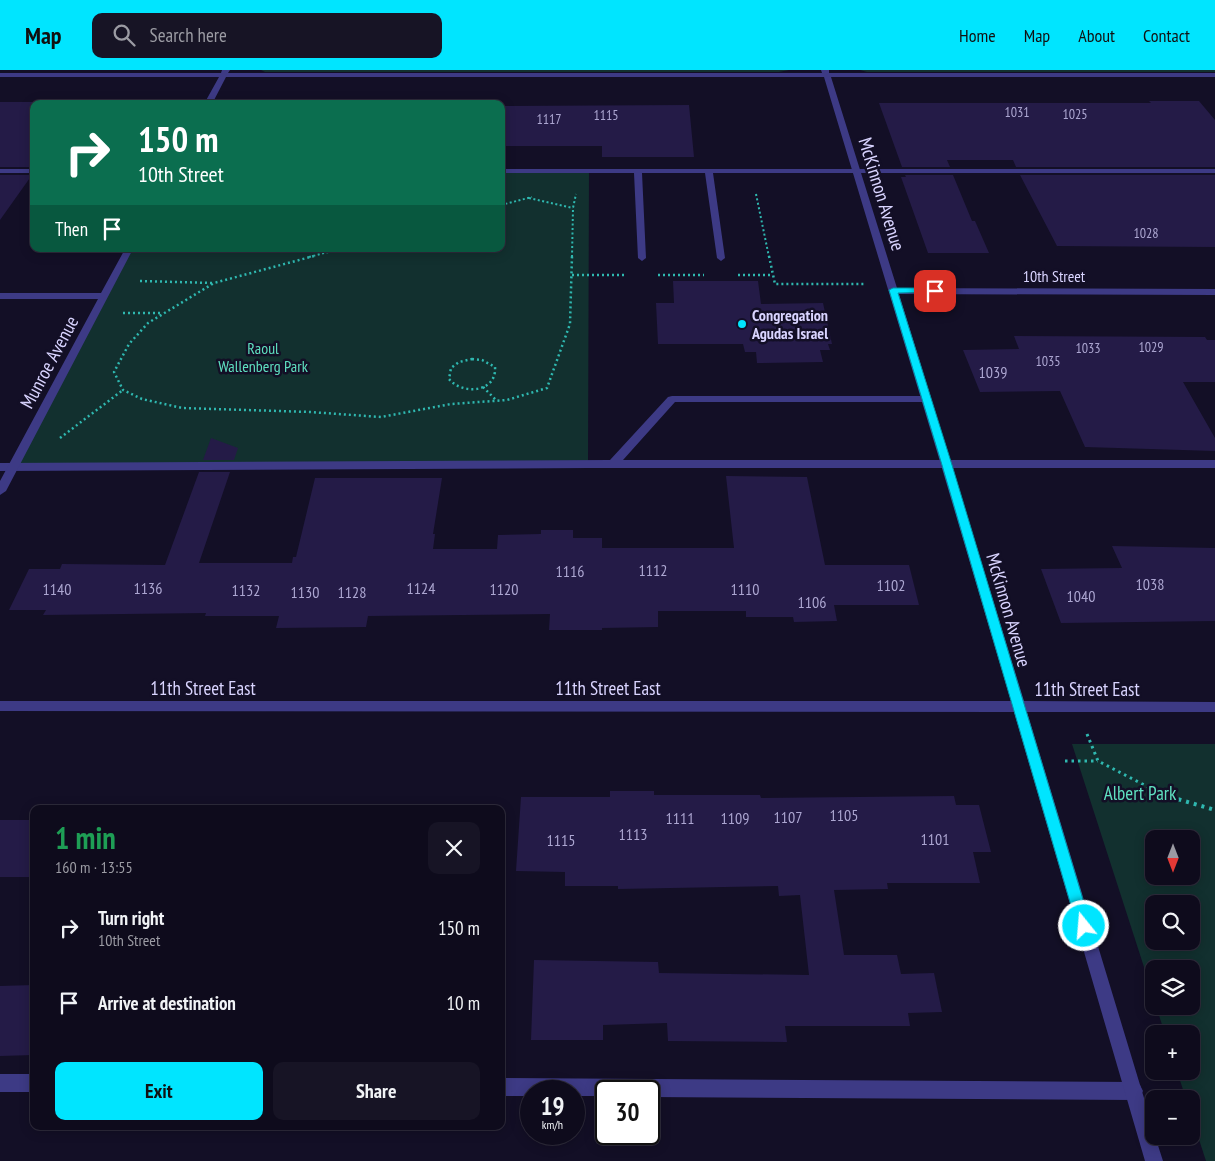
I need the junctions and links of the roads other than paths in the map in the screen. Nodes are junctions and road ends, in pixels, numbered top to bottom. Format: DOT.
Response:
graph roads {
  1 [pos="225,72"];
  2 [pos="826,72"];
  3 [pos="0,75"];
  4 [pos="1215,75"];
  5 [pos="210,100"];
  6 [pos="0,171"];
  7 [pos="30,171"];
  8 [pos="505,171"];
  9 [pos="638,171"];
  10 [pos="709,171"];
  11 [pos="1215,171"];
  12 [pos="857,172"];
  13 [pos="127,252"];
  14 [pos="642,258"];
  15 [pos="721,258"];
  16 [pos="893,290"];
  17 [pos="1215,292"];
  18 [pos="0,296"];
  19 [pos="103,296"];
  20 [pos="926,399"];
  21 [pos="613,464"];
  22 [pos="1215,464"];
  23 [pos="947,465"];
  24 [pos="13,466"];
  25 [pos="0,467"];
  26 [pos="0,491"];
  27 [pos="0,706"];
  28 [pos="1215,707"];
  29 [pos="1019,708"];
  30 [pos="0,1083"];
  31 [pos="30,1083"];
  32 [pos="505,1087"];
  33 [pos="1134,1092"];
  34 [pos="1154,1161"];
  1 -- 2 [label="street"];
  1 -- 3 [label="street"];
  1 -- 5 [label="street"];
  2 -- 4 [label="street"];
  2 -- 12 [label="street, McKinnon Avenue"];
  6 -- 7 [label="street"];
  8 -- 9 [label="street"];
  9 -- 10 [label="street"];
  9 -- 14 [label="street"];
  10 -- 12 [label="street"];
  10 -- 15 [label="street"];
  11 -- 12 [label="street"];
  12 -- 16 [label="street, McKinnon Avenue"];
  13 -- 19 [label="street, Munroe Avenue"];
  16 -- 17 [label="street, 10th Street"];
  16 -- 20 [label="street, McKinnon Avenue"];
  18 -- 19 [label="street"];
  19 -- 24 [label="street, Munroe Avenue"];
  20 -- 21 [label="street"];
  20 -- 23 [label="street, McKinnon Avenue"];
  21 -- 23 [label="street"];
  21 -- 24 [label="street"];
  22 -- 23 [label="street"];
  23 -- 29 [label="street, McKinnon Avenue"];
  24 -- 25 [label="street"];
  24 -- 26 [label="street, Munroe Avenue"];
  27 -- 29 [label="street, 11th Street East"];
  28 -- 29 [label="street, 11th Street East"];
  29 -- 33 [label="street, McKinnon Avenue"];
  30 -- 31 [label="street"];
  32 -- 33 [label="street"];
  33 -- 34 [label="street, McKinnon Avenue"];
}
